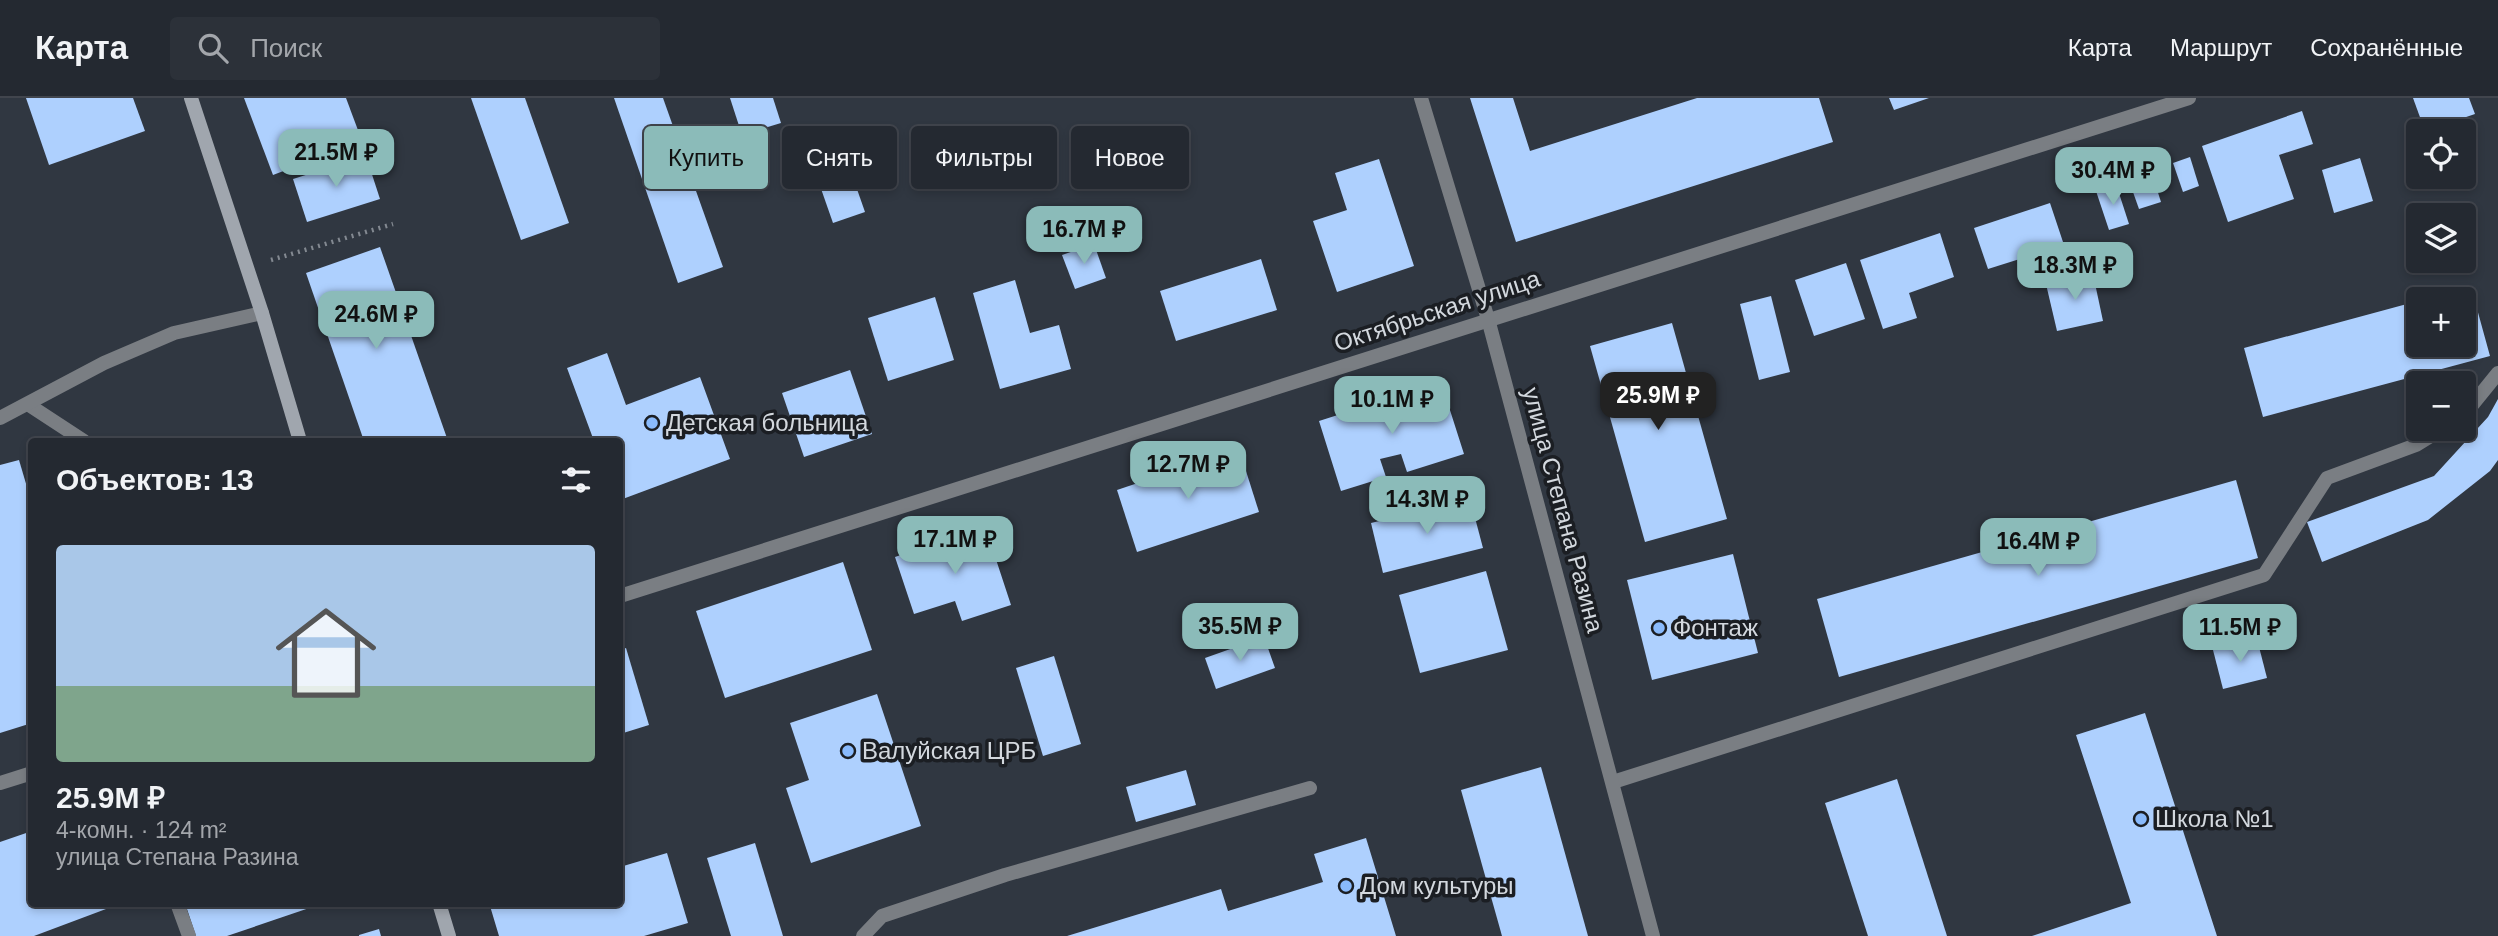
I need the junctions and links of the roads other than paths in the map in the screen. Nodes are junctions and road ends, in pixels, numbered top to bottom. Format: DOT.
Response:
graph roads {
  1 [pos="191,98"];
  2 [pos="1421,98"];
  3 [pos="2189,98"];
  4 [pos="262,313"];
  5 [pos="1488,318"];
  6 [pos="2498,373"];
  7 [pos="2476,400"];
  8 [pos="29,405"];
  9 [pos="0,418"];
  10 [pos="78,438"];
  11 [pos="299,438"];
  12 [pos="2422,441"];
  13 [pos="623,595"];
  14 [pos="28,774"];
  15 [pos="1613,782"];
  16 [pos="0,783"];
  17 [pos="1310,788"];
  18 [pos="178,907"];
  19 [pos="440,907"];
  20 [pos="189,936"];
  21 [pos="449,936"];
  22 [pos="863,936"];
  23 [pos="1653,936"];
  1 -- 4 [label="main road"];
  2 -- 5 [label="street, улица Степана Разина"];
  3 -- 5 [label="street, Октябрьская улица"];
  4 -- 8 [label="street"];
  4 -- 11 [label="main road"];
  5 -- 13 [label="street, Октябрьская улица"];
  5 -- 15 [label="street, улица Степана Разина"];
  6 -- 7 [label="street"];
  8 -- 9 [label="street"];
  8 -- 10 [label="street"];
  12 -- 15 [label="street"];
  14 -- 16 [label="street"];
  15 -- 23 [label="street, улица Степана Разина"];
  17 -- 22 [label="street"];
  18 -- 20 [label="street"];
  19 -- 21 [label="main road"];
}
